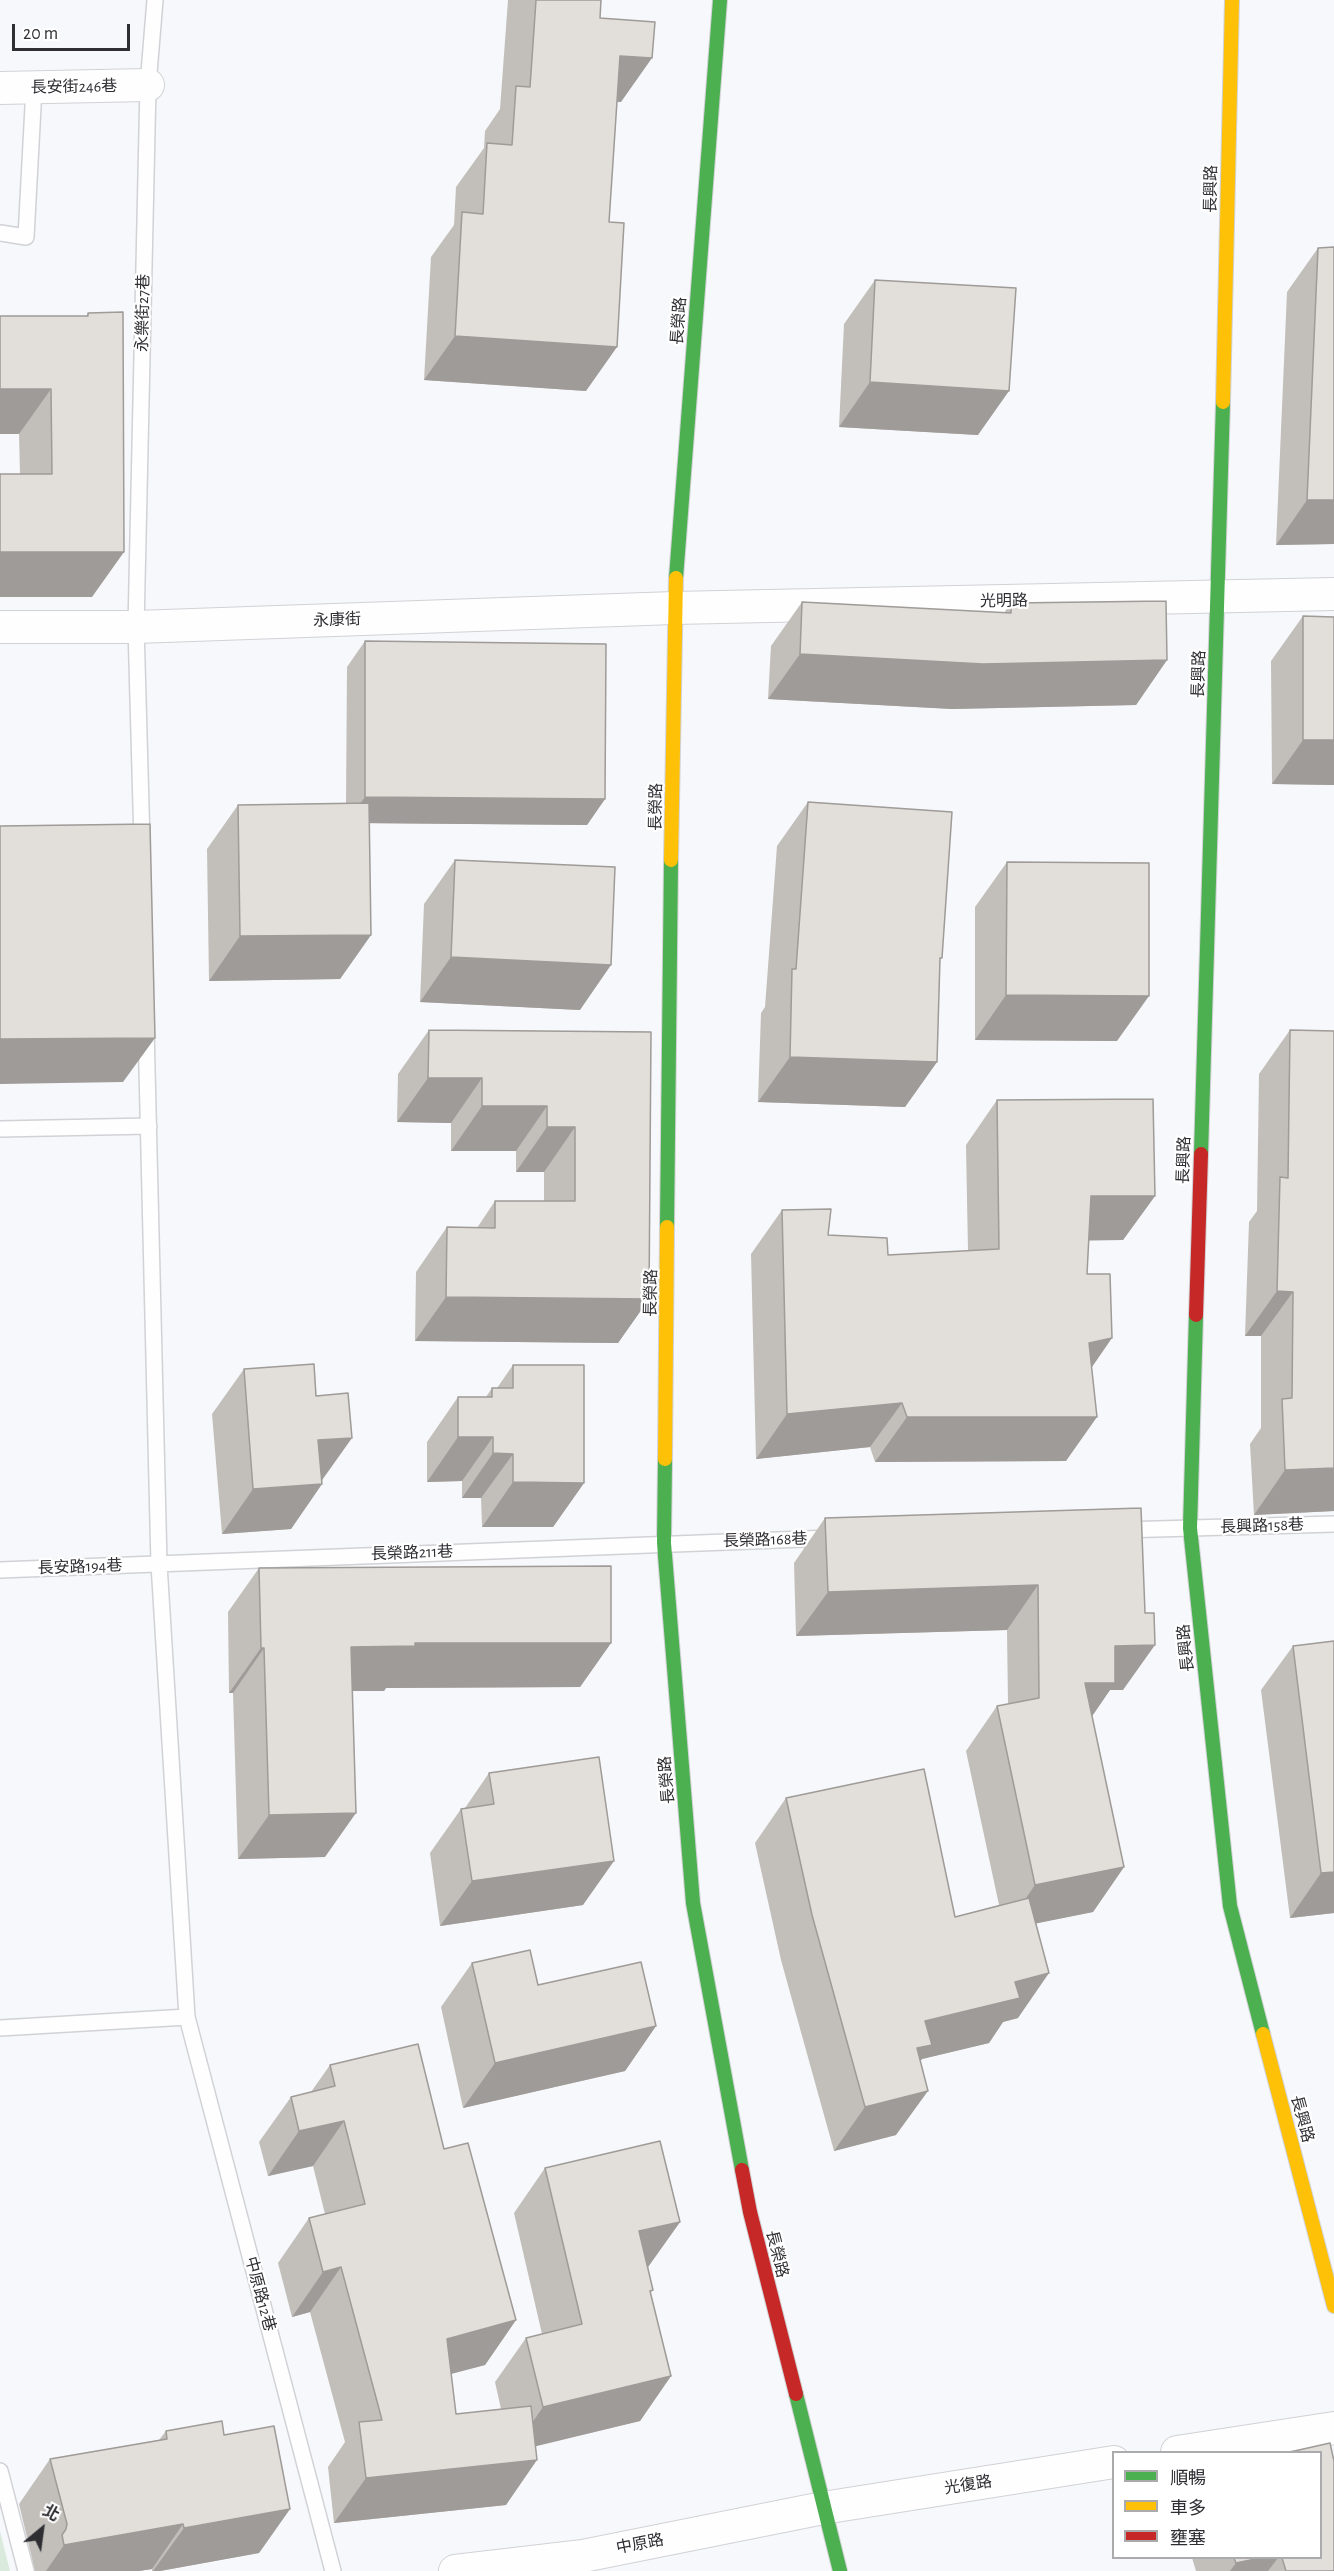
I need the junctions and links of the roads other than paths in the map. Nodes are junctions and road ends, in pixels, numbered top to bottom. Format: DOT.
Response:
graph roads {
  1 [pos="155,0"];
  2 [pos="720,0"];
  3 [pos="1232,0"];
  4 [pos="148,85"];
  5 [pos="0,88"];
  6 [pos="34,88"];
  7 [pos="0,234"];
  8 [pos="1334,594"];
  9 [pos="1218,596"];
  10 [pos="674,608"];
  11 [pos="0,627"];
  12 [pos="136,627"];
  13 [pos="142,853"];
  14 [pos="146,1008"];
  15 [pos="149,1126"];
  16 [pos="0,1129"];
  17 [pos="1334,1524"];
  18 [pos="1190,1528"];
  19 [pos="1106,1530"];
  20 [pos="843,1538"];
  21 [pos="664,1543"];
  22 [pos="159,1564"];
  23 [pos="0,1570"];
  24 [pos="187,2017"];
  25 [pos="0,2028"];
  26 [pos="1334,2306"];
  27 [pos="1334,2428"];
  28 [pos="1184,2451"];
  29 [pos="1112,2462"];
  30 [pos="0,2471"];
  31 [pos="823,2508"];
  32 [pos="26,2571"];
  33 [pos="333,2571"];
  34 [pos="455,2571"];
  35 [pos="840,2571"];
  1 -- 4 [label="lane, 永樂街27巷"];
  2 -- 10 [label="street, 長榮路"];
  3 -- 9 [label="street, 長興路"];
  4 -- 6 [label="street, 長安街246巷"];
  4 -- 12 [label="lane, 永樂街27巷"];
  5 -- 6 [label="street, 長安街246巷"];
  6 -- 7 [label="lane"];
  8 -- 9 [label="street, 光明路"];
  9 -- 10 [label="street, 光明路"];
  9 -- 18 [label="street, 長興路"];
  10 -- 12 [label="street, 永康街"];
  10 -- 21 [label="street, 長榮路"];
  11 -- 12 [label="street, 永康街"];
  12 -- 13 [label="lane, 永樂街27巷"];
  14 -- 15 [label="lane, 中原路12巷"];
  15 -- 16 [label="lane"];
  15 -- 22 [label="lane, 中原路12巷"];
  17 -- 18 [label="lane, 長興路158巷"];
  18 -- 19 [label="lane"];
  18 -- 26 [label="street, 長興路"];
  20 -- 21 [label="lane, 長榮路168巷"];
  21 -- 22 [label="lane, 長榮路211巷"];
  21 -- 31 [label="street, 長榮路"];
  22 -- 23 [label="lane, 長安路194巷"];
  22 -- 24 [label="lane, 中原路12巷"];
  24 -- 25 [label="lane"];
  24 -- 33 [label="lane, 中原路12巷"];
  27 -- 28 [label="street"];
  29 -- 31 [label="street, 光復路"];
  30 -- 32 [label="lane"];
  31 -- 34 [label="street, 中原路"];
  31 -- 35 [label="street, 長榮路"];
}
